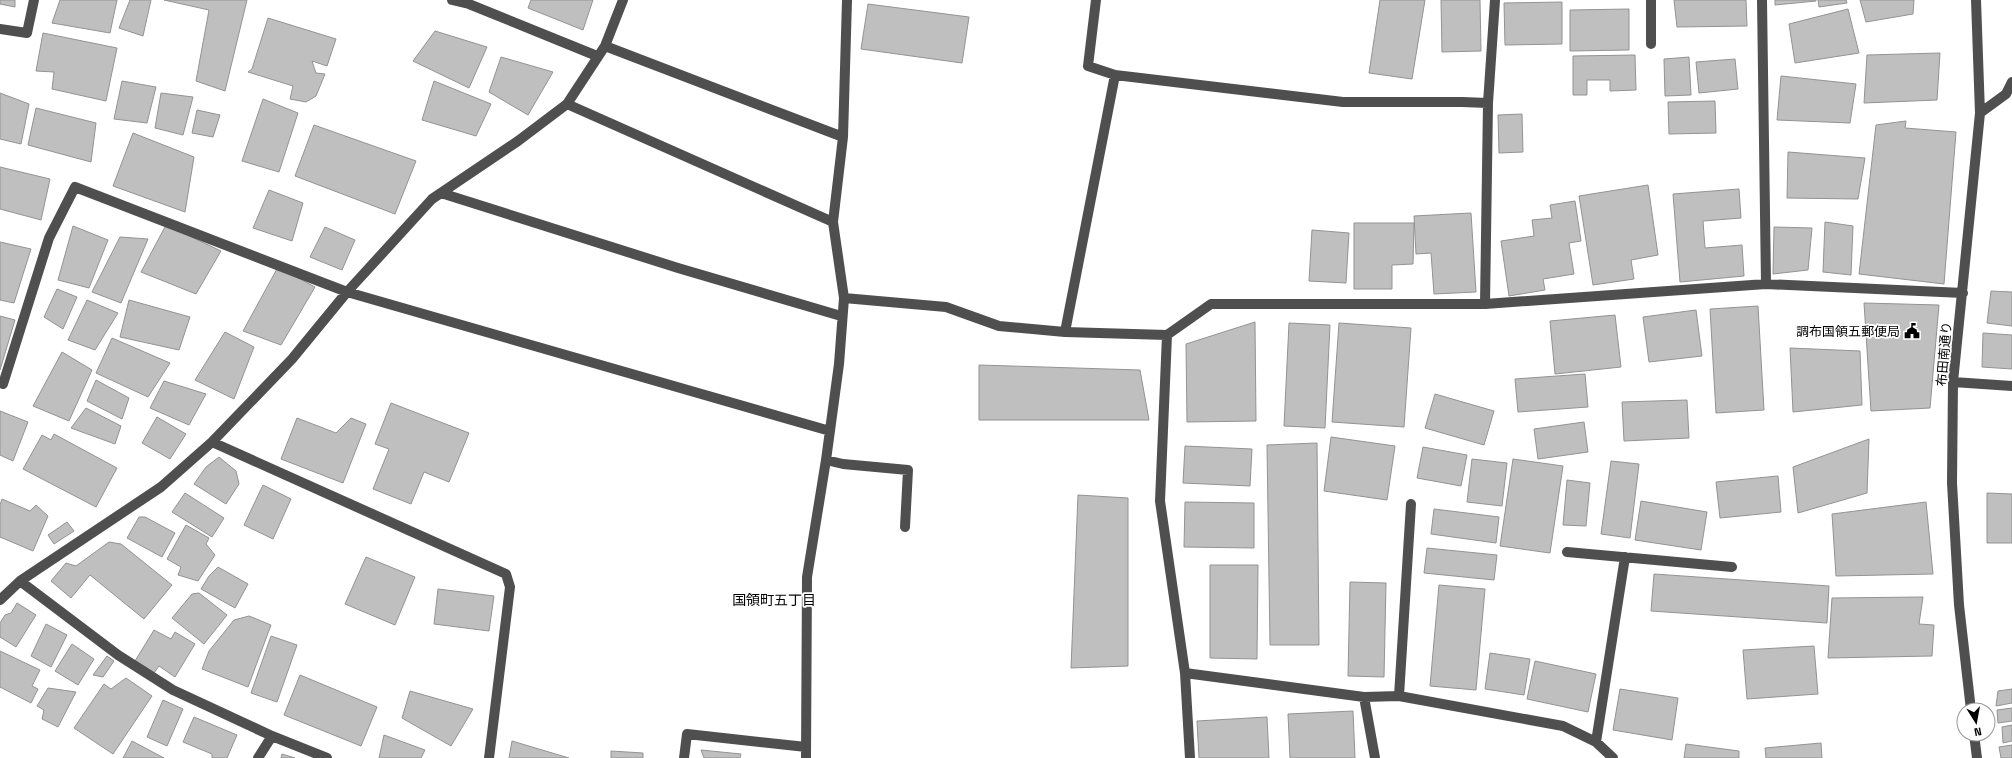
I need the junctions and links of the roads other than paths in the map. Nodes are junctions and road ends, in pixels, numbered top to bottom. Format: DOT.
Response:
graph roads {
  1 [pos="34,0"];
  2 [pos="452,0"];
  3 [pos="623,0"];
  4 [pos="847,0"];
  5 [pos="1096,0"];
  6 [pos="1495,0"];
  7 [pos="1651,0"];
  8 [pos="1762,0"];
  9 [pos="1976,0"];
  10 [pos="0,29"];
  11 [pos="1651,44"];
  12 [pos="605,46"];
  13 [pos="597,56"];
  14 [pos="1115,75"];
  15 [pos="2012,82"];
  16 [pos="1488,103"];
  17 [pos="567,104"];
  18 [pos="1980,113"];
  19 [pos="843,138"];
  20 [pos="441,193"];
  21 [pos="833,222"];
  22 [pos="1766,284"];
  23 [pos="347,292"];
  24 [pos="1963,293"];
  25 [pos="844,298"];
  26 [pos="1485,304"];
  27 [pos="841,316"];
  28 [pos="1065,332"];
  29 [pos="1167,335"];
  30 [pos="1954,382"];
  31 [pos="3,384"];
  32 [pos="2012,386"];
  33 [pos="830,432"];
  34 [pos="212,442"];
  35 [pos="826,460"];
  36 [pos="1411,504"];
  37 [pos="906,528"];
  38 [pos="1567,552"];
  39 [pos="1625,558"];
  40 [pos="1732,567"];
  41 [pos="20,581"];
  42 [pos="0,600"];
  43 [pos="1185,673"];
  44 [pos="1399,696"];
  45 [pos="1364,697"];
  46 [pos="1970,702"];
  47 [pos="272,736"];
  48 [pos="1596,742"];
  49 [pos="1975,742"];
  50 [pos="806,747"];
  51 [pos="258,758"];
  52 [pos="327,758"];
  53 [pos="489,758"];
  54 [pos="684,758"];
  55 [pos="806,758"];
  56 [pos="1190,758"];
  57 [pos="1375,758"];
  58 [pos="1612,758"];
  59 [pos="1977,758"];
  1 -- 10 [label="street"];
  2 -- 13 [label="street"];
  3 -- 12 [label="street"];
  4 -- 19 [label="street"];
  5 -- 14 [label="street"];
  6 -- 16 [label="street"];
  7 -- 11 [label="street"];
  8 -- 22 [label="street"];
  9 -- 18 [label="street, 布田南通り"];
  12 -- 13 [label="street"];
  12 -- 19 [label="street"];
  13 -- 17 [label="street"];
  14 -- 16 [label="street"];
  14 -- 28 [label="street"];
  15 -- 18 [label="street"];
  16 -- 26 [label="street"];
  17 -- 20 [label="street"];
  17 -- 21 [label="street"];
  18 -- 24 [label="street, 布田南通り"];
  19 -- 21 [label="street"];
  20 -- 23 [label="street"];
  20 -- 27 [label="street"];
  21 -- 25 [label="street"];
  22 -- 24 [label="street"];
  22 -- 26 [label="street"];
  23 -- 31 [label="street"];
  23 -- 33 [label="street"];
  23 -- 34 [label="street"];
  24 -- 30 [label="street, 布田南通り"];
  25 -- 27 [label="street"];
  25 -- 28 [label="street"];
  26 -- 29 [label="street"];
  27 -- 33 [label="street"];
  28 -- 29 [label="street"];
  29 -- 43 [label="street"];
  30 -- 32 [label="street"];
  30 -- 46 [label="street, 布田南通り"];
  33 -- 35 [label="street"];
  34 -- 41 [label="street"];
  34 -- 53 [label="street"];
  35 -- 37 [label="street"];
  35 -- 50 [label="street"];
  36 -- 44 [label="street"];
  38 -- 39 [label="street"];
  39 -- 40 [label="street"];
  39 -- 48 [label="street"];
  41 -- 42 [label="street"];
  41 -- 47 [label="street"];
  43 -- 45 [label="street"];
  43 -- 56 [label="street"];
  44 -- 45 [label="street"];
  44 -- 48 [label="street"];
  45 -- 57 [label="street"];
  47 -- 51 [label="street"];
  47 -- 52 [label="street"];
  48 -- 58 [label="street"];
  49 -- 59 [label="street"];
  50 -- 54 [label="street"];
  50 -- 55 [label="street"];
}
